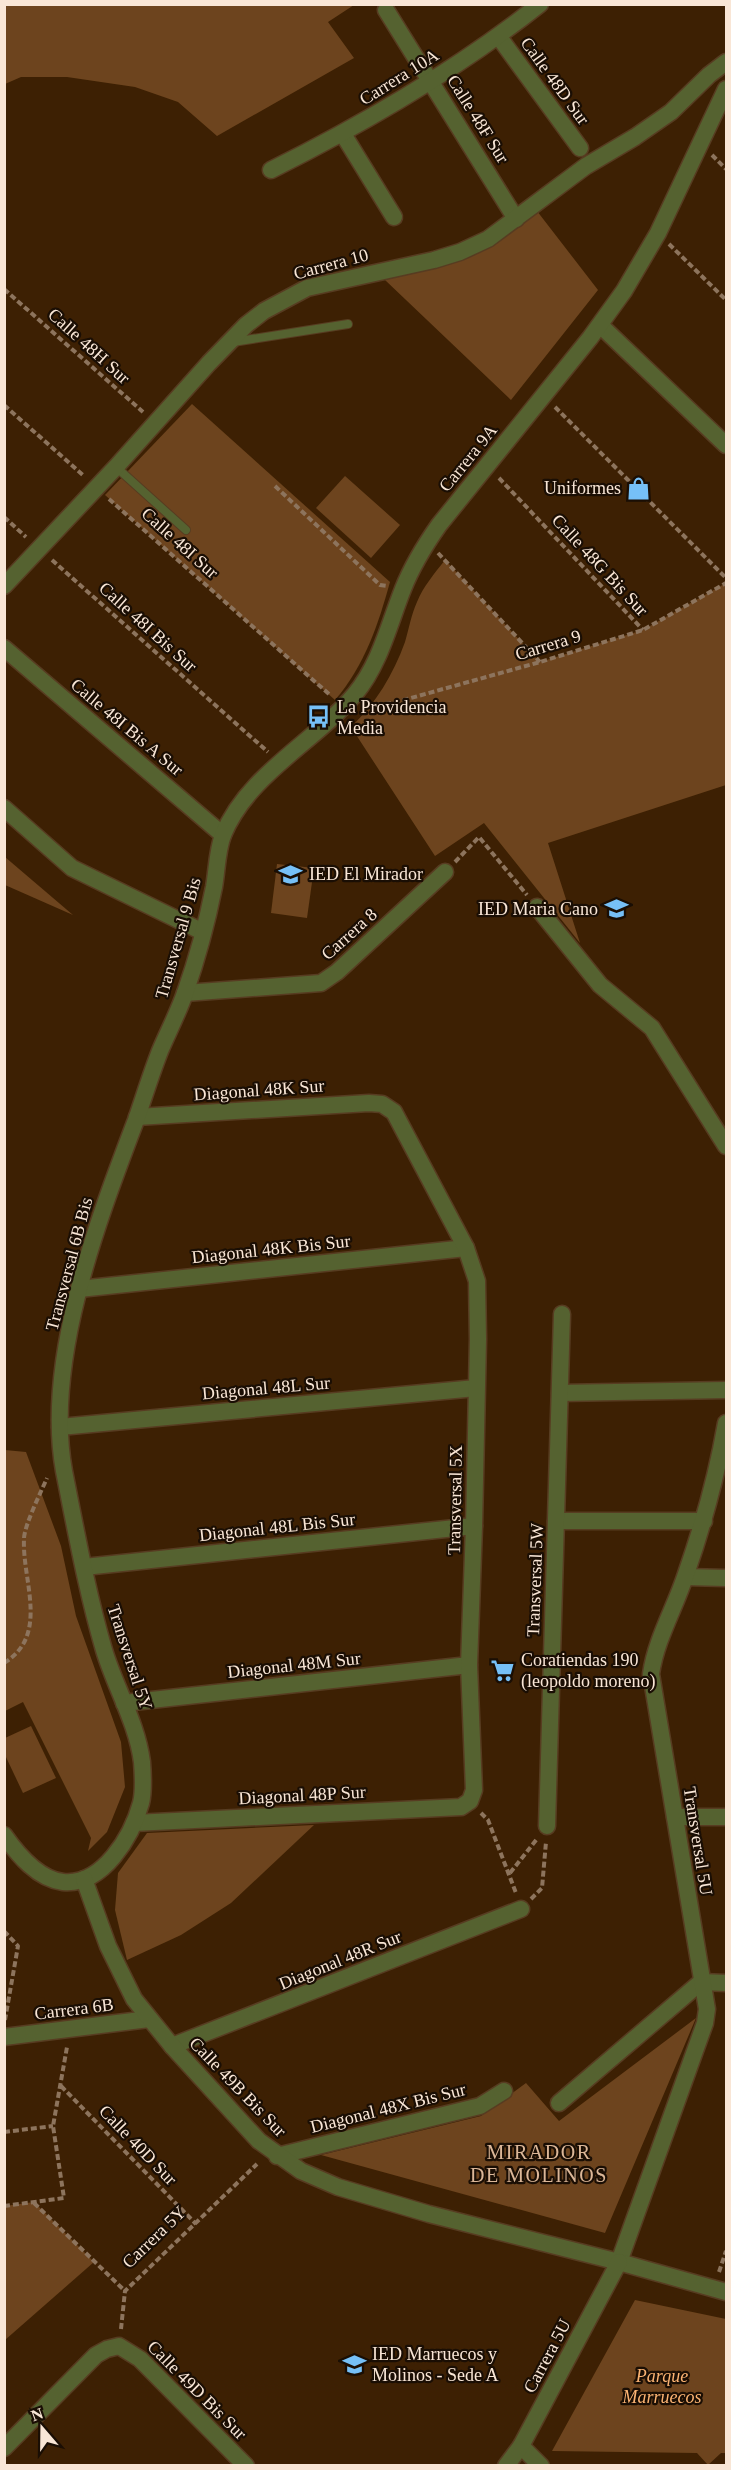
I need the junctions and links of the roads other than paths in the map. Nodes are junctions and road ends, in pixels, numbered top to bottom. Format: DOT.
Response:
graph roads {
  1 [pos="540,4"];
  2 [pos="386,10"];
  3 [pos="499,37"];
  4 [pos="726,62"];
  5 [pos="431,81"];
  6 [pos="726,89"];
  7 [pos="343,134"];
  8 [pos="580,148"];
  9 [pos="271,170"];
  10 [pos="394,217"];
  11 [pos="516,219"];
  12 [pos="348,324"];
  13 [pos="600,325"];
  14 [pos="228,342"];
  15 [pos="726,445"];
  16 [pos="116,467"];
  17 [pos="186,530"];
  18 [pos="4,586"];
  19 [pos="4,648"];
  20 [pos="4,808"];
  21 [pos="223,835"];
  22 [pos="446,872"];
  23 [pos="537,907"];
  24 [pos="203,932"];
  25 [pos="185,993"];
  26 [pos="382,1104"];
  27 [pos="137,1117"];
  28 [pos="726,1146"];
  29 [pos="466,1248"];
  30 [pos="79,1289"];
  31 [pos="562,1314"];
  32 [pos="476,1388"];
  33 [pos="726,1390"];
  34 [pos="560,1393"];
  35 [pos="726,1423"];
  36 [pos="60,1427"];
  37 [pos="556,1521"];
  38 [pos="704,1521"];
  39 [pos="474,1526"];
  40 [pos="84,1567"];
  41 [pos="686,1576"];
  42 [pos="726,1578"];
  43 [pos="469,1665"];
  44 [pos="124,1703"];
  45 [pos="471,1801"];
  46 [pos="675,1817"];
  47 [pos="726,1817"];
  48 [pos="134,1823"];
  49 [pos="547,1826"];
  50 [pos="4,1835"];
  51 [pos="84,1879"];
  52 [pos="521,1909"];
  53 [pos="701,1982"];
  54 [pos="726,1983"];
  55 [pos="149,2019"];
  56 [pos="4,2037"];
  57 [pos="172,2046"];
  58 [pos="504,2091"];
  59 [pos="559,2103"];
  60 [pos="277,2156"];
  61 [pos="619,2262"];
  62 [pos="726,2292"];
  63 [pos="521,2446"];
  64 [pos="4,2448"];
  65 [pos="246,2466"];
  66 [pos="506,2466"];
  67 [pos="541,2466"];
  1 -- 3 [label="street, Carrera 10A"];
  2 -- 5 [label="street, Calle 48F Sur"];
  3 -- 5 [label="street, Carrera 10A"];
  3 -- 8 [label="street, Calle 48D Sur"];
  4 -- 11 [label="street, Carrera 10"];
  5 -- 7 [label="street, Carrera 10A"];
  5 -- 11 [label="street, Calle 48F Sur"];
  6 -- 13 [label="street, Carrera 9A"];
  7 -- 9 [label="street, Carrera 10A"];
  7 -- 10 [label="street"];
  11 -- 14 [label="street, Carrera 10"];
  12 -- 14 [label="lane"];
  13 -- 15 [label="street"];
  13 -- 21 [label="street, Carrera 9A"];
  14 -- 16 [label="street, Carrera 10"];
  16 -- 17 [label="lane"];
  16 -- 18 [label="street, Carrera 10"];
  19 -- 21 [label="street, Calle 48I Bis A Sur"];
  20 -- 24 [label="street"];
  21 -- 24 [label="street, Transversal 9 Bis"];
  22 -- 25 [label="street, Carrera 8"];
  23 -- 28 [label="street"];
  24 -- 25 [label="street, Transversal 9 Bis"];
  25 -- 27 [label="street, Transversal 9 Bis"];
  26 -- 27 [label="street, Diagonal 48K Sur"];
  26 -- 29 [label="street, Transversal 5X"];
  27 -- 30 [label="street, Transversal 6B Bis"];
  29 -- 30 [label="street, Diagonal 48K Bis Sur"];
  29 -- 32 [label="street, Transversal 5X"];
  30 -- 36 [label="street, Transversal 6B Bis"];
  31 -- 34 [label="street, Transversal 5W"];
  32 -- 36 [label="street, Diagonal 48L Sur"];
  32 -- 39 [label="street, Transversal 5X"];
  33 -- 34 [label="street"];
  34 -- 37 [label="street, Transversal 5W"];
  35 -- 38 [label="street, Transversal 5U"];
  36 -- 40 [label="street, Transversal 5Y"];
  37 -- 38 [label="street"];
  37 -- 49 [label="street, Transversal 5W"];
  38 -- 41 [label="street, Transversal 5U"];
  39 -- 40 [label="street, Diagonal 48L Bis Sur"];
  39 -- 43 [label="street, Transversal 5X"];
  40 -- 44 [label="street, Transversal 5Y"];
  41 -- 42 [label="street"];
  41 -- 46 [label="street, Transversal 5U"];
  43 -- 44 [label="street, Diagonal 48M Sur"];
  43 -- 45 [label="street, Transversal 5X"];
  44 -- 48 [label="street, Transversal 5Y"];
  45 -- 48 [label="street, Diagonal 48P Sur"];
  46 -- 47 [label="street"];
  46 -- 53 [label="street, Transversal 5U"];
  48 -- 51 [label="street, Transversal 5Y"];
  50 -- 51 [label="street"];
  51 -- 55 [label="street, Calle 49B Bis Sur"];
  52 -- 57 [label="street, Diagonal 48R Sur"];
  53 -- 54 [label="street"];
  53 -- 59 [label="street"];
  53 -- 61 [label="street, Transversal 5U"];
  55 -- 56 [label="street, Carrera 6B"];
  55 -- 57 [label="street, Calle 49B Bis Sur"];
  57 -- 60 [label="street, Calle 49B Bis Sur"];
  58 -- 60 [label="street, Diagonal 48X Bis Sur"];
  60 -- 61 [label="street, Calle 49B Bis Sur"];
  61 -- 62 [label="street, Calle 49B Bis Sur"];
  61 -- 63 [label="street, Carrera 5U"];
  63 -- 66 [label="street, Carrera 5U"];
  63 -- 67 [label="street"];
  64 -- 65 [label="street, Calle 49D Bis Sur"];
}
